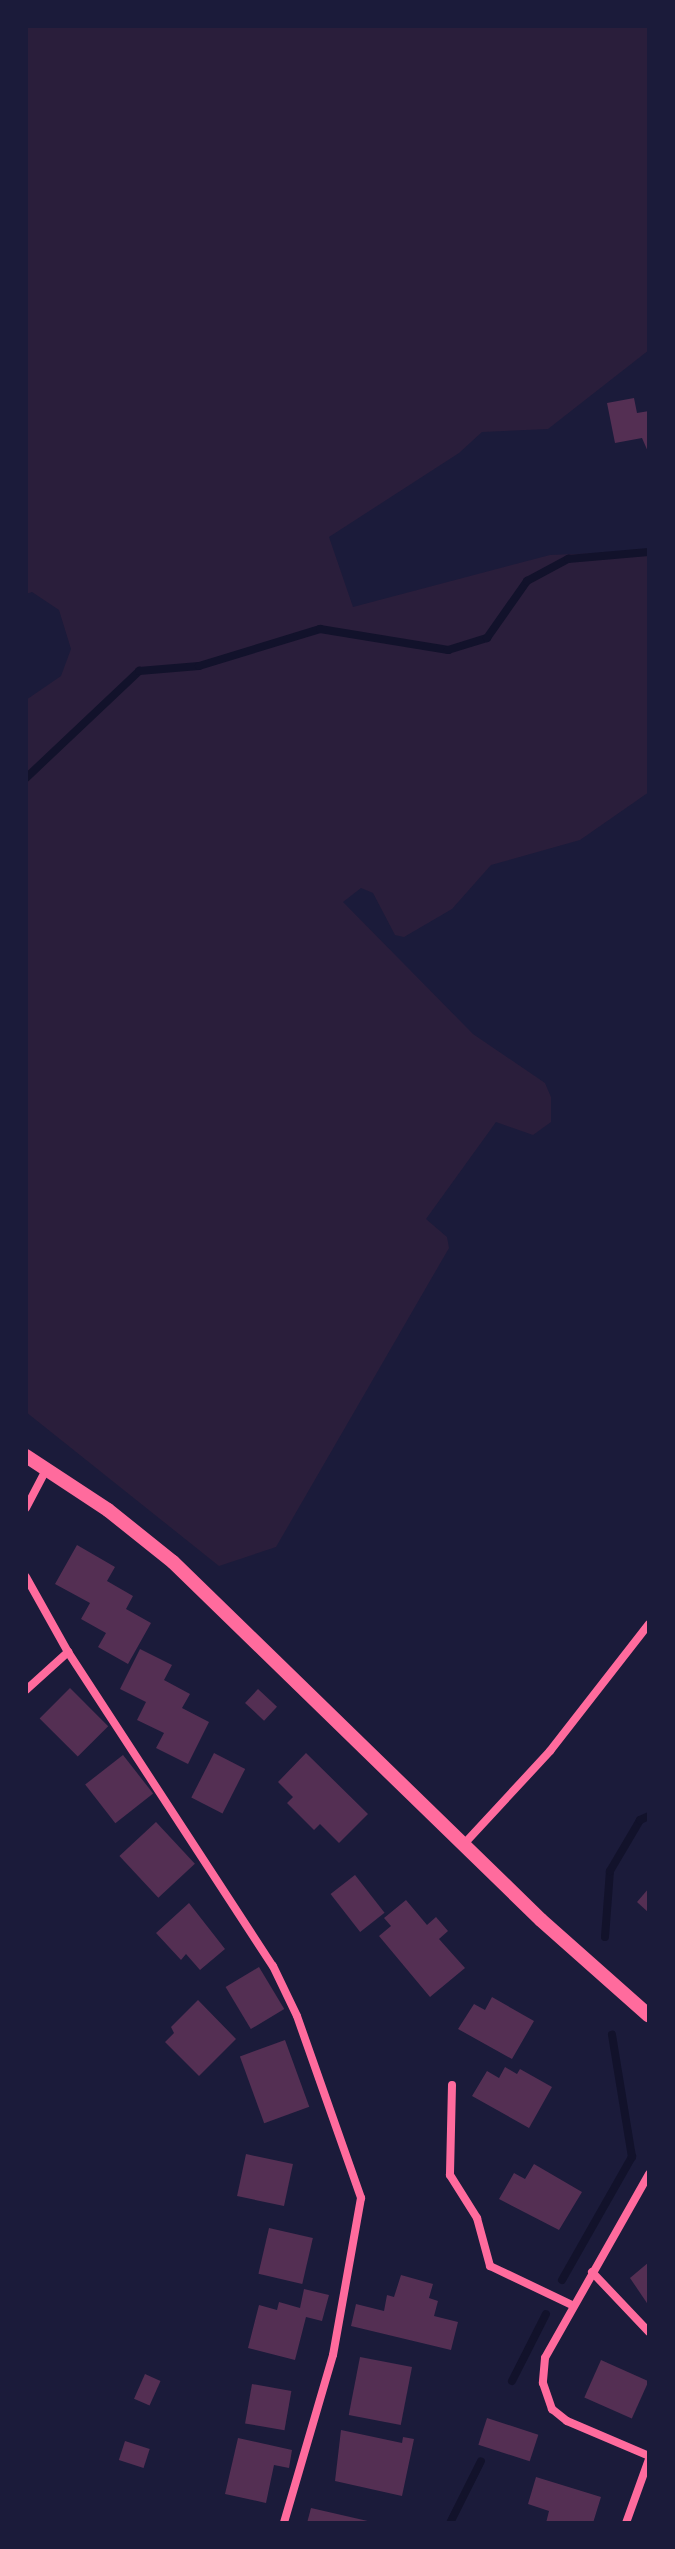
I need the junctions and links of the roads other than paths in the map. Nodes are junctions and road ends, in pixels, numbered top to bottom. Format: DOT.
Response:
graph roads {
  1 [pos="26,1456"];
  2 [pos="47,1467"];
  3 [pos="26,1508"];
  4 [pos="26,1577"];
  5 [pos="649,1624"];
  6 [pos="68,1652"];
  7 [pos="26,1690"];
  8 [pos="464,1844"];
  9 [pos="649,2016"];
  10 [pos="452,2085"];
  11 [pos="647,2181"];
  12 [pos="592,2272"];
  13 [pos="572,2305"];
  14 [pos="649,2332"];
  15 [pos="649,2457"];
  16 [pos="284,2523"];
  17 [pos="626,2523"];
  1 -- 2 [label="street"];
  2 -- 3 [label="street"];
  2 -- 8 [label="street"];
  4 -- 6 [label="street"];
  5 -- 8 [label="street"];
  6 -- 7 [label="street"];
  6 -- 16 [label="street"];
  8 -- 9 [label="street"];
  10 -- 13 [label="street"];
  11 -- 12 [label="street"];
  12 -- 13 [label="street"];
  12 -- 14 [label="street"];
  13 -- 15 [label="street"];
  15 -- 17 [label="street"];
}
